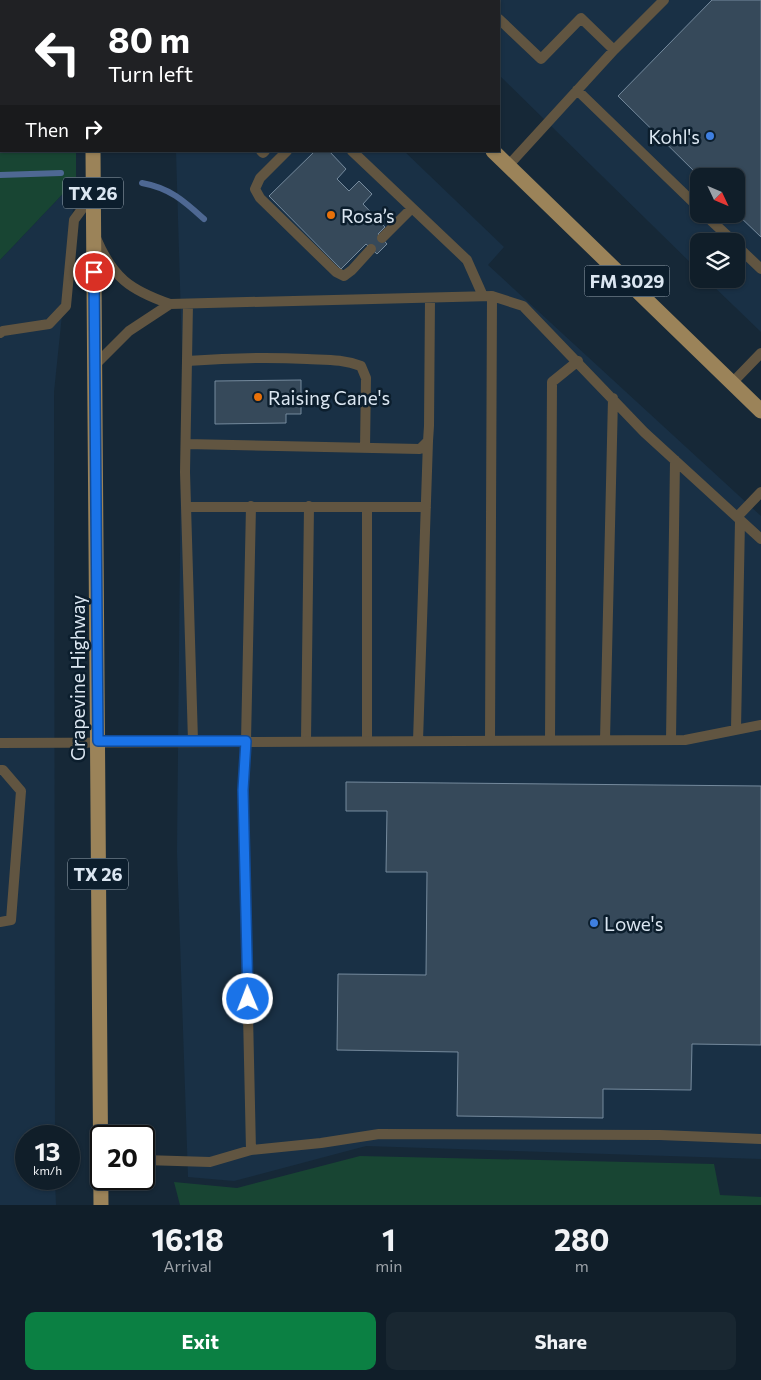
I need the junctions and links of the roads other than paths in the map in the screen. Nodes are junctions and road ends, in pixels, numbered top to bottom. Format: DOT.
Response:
graph roads {
  1 [pos="664,0"];
  2 [pos="500,20"];
  3 [pos="614,50"];
  4 [pos="577,90"];
  5 [pos="93,152"];
  6 [pos="286,152"];
  7 [pos="353,152"];
  8 [pos="494,152"];
  9 [pos="508,166"];
  10 [pos="93,193"];
  11 [pos="690,199"];
  12 [pos="412,208"];
  13 [pos="714,223"];
  14 [pos="724,233"];
  15 [pos="94,234"];
  16 [pos="382,238"];
  17 [pos="371,249"];
  18 [pos="745,254"];
  19 [pos="761,269"];
  20 [pos="487,296"];
  21 [pos="430,298"];
  22 [pos="170,304"];
  23 [pos="188,304"];
  24 [pos="0,333"];
  25 [pos="761,353"];
  26 [pos="187,361"];
  27 [pos="578,361"];
  28 [pos="95,365"];
  29 [pos="732,383"];
  30 [pos="613,398"];
  31 [pos="761,411"];
  32 [pos="428,441"];
  33 [pos="186,444"];
  34 [pos="365,448"];
  35 [pos="675,460"];
  36 [pos="761,492"];
  37 [pos="251,506"];
  38 [pos="309,506"];
  39 [pos="367,506"];
  40 [pos="186,507"];
  41 [pos="426,507"];
  42 [pos="739,518"];
  43 [pos="761,539"];
  44 [pos="761,725"];
  45 [pos="736,729"];
  46 [pos="490,740"];
  47 [pos="550,740"];
  48 [pos="605,740"];
  49 [pos="671,740"];
  50 [pos="98,741"];
  51 [pos="193,741"];
  52 [pos="246,741"];
  53 [pos="306,741"];
  54 [pos="367,741"];
  55 [pos="418,741"];
  56 [pos="0,743"];
  57 [pos="0,770"];
  58 [pos="0,922"];
  59 [pos="101,1125"];
  60 [pos="761,1139"];
  61 [pos="251,1150"];
  62 [pos="155,1160"];
  63 [pos="101,1190"];
  64 [pos="101,1205"];
  1 -- 3 [label="lane"];
  2 -- 3 [label="lane"];
  3 -- 4 [label="lane"];
  4 -- 9 [label="lane"];
  4 -- 11 [label="lane"];
  5 -- 10 [label="main road, Grapevine Highway / TX 26"];
  6 -- 17 [label="lane"];
  7 -- 12 [label="lane"];
  8 -- 9 [label="main road, FM 3029"];
  9 -- 29 [label="main road, FM 3029"];
  10 -- 15 [label="main road, Grapevine Highway / TX 26"];
  10 -- 24 [label="lane"];
  12 -- 16 [label="lane"];
  12 -- 20 [label="lane"];
  13 -- 14 [label="lane"];
  15 -- 22 [label="lane"];
  15 -- 28 [label="main road, Grapevine Highway / TX 26"];
  18 -- 19 [label="lane"];
  20 -- 21 [label="lane"];
  20 -- 27 [label="lane"];
  20 -- 46 [label="lane"];
  21 -- 23 [label="lane"];
  21 -- 32 [label="lane"];
  22 -- 23 [label="lane"];
  22 -- 28 [label="lane"];
  23 -- 26 [label="lane"];
  25 -- 29 [label="lane"];
  26 -- 33 [label="lane"];
  26 -- 34 [label="lane"];
  27 -- 30 [label="lane"];
  27 -- 47 [label="lane"];
  28 -- 50 [label="main road, Grapevine Highway / TX 26"];
  29 -- 31 [label="main road, FM 3029"];
  30 -- 35 [label="lane"];
  30 -- 48 [label="lane"];
  32 -- 34 [label="lane"];
  32 -- 41 [label="lane"];
  33 -- 34 [label="lane"];
  33 -- 40 [label="lane"];
  35 -- 42 [label="lane"];
  35 -- 49 [label="lane"];
  36 -- 42 [label="lane"];
  37 -- 38 [label="lane"];
  37 -- 40 [label="lane"];
  37 -- 52 [label="lane"];
  38 -- 39 [label="lane"];
  38 -- 53 [label="lane"];
  39 -- 41 [label="lane"];
  39 -- 54 [label="lane"];
  40 -- 51 [label="lane"];
  41 -- 55 [label="lane"];
  42 -- 43 [label="lane"];
  42 -- 45 [label="lane"];
  44 -- 45 [label="lane"];
  45 -- 49 [label="lane"];
  46 -- 47 [label="lane"];
  46 -- 55 [label="lane"];
  47 -- 48 [label="lane"];
  48 -- 49 [label="lane"];
  50 -- 51 [label="lane"];
  50 -- 56 [label="lane"];
  50 -- 59 [label="main road, Grapevine Highway / TX 26"];
  51 -- 52 [label="lane"];
  52 -- 53 [label="lane"];
  52 -- 61 [label="lane"];
  53 -- 54 [label="lane"];
  54 -- 55 [label="lane"];
  57 -- 58 [label="lane"];
  60 -- 61 [label="lane"];
  61 -- 62 [label="lane"];
  63 -- 64 [label="main road, Grapevine Highway / TX 26"];
}
